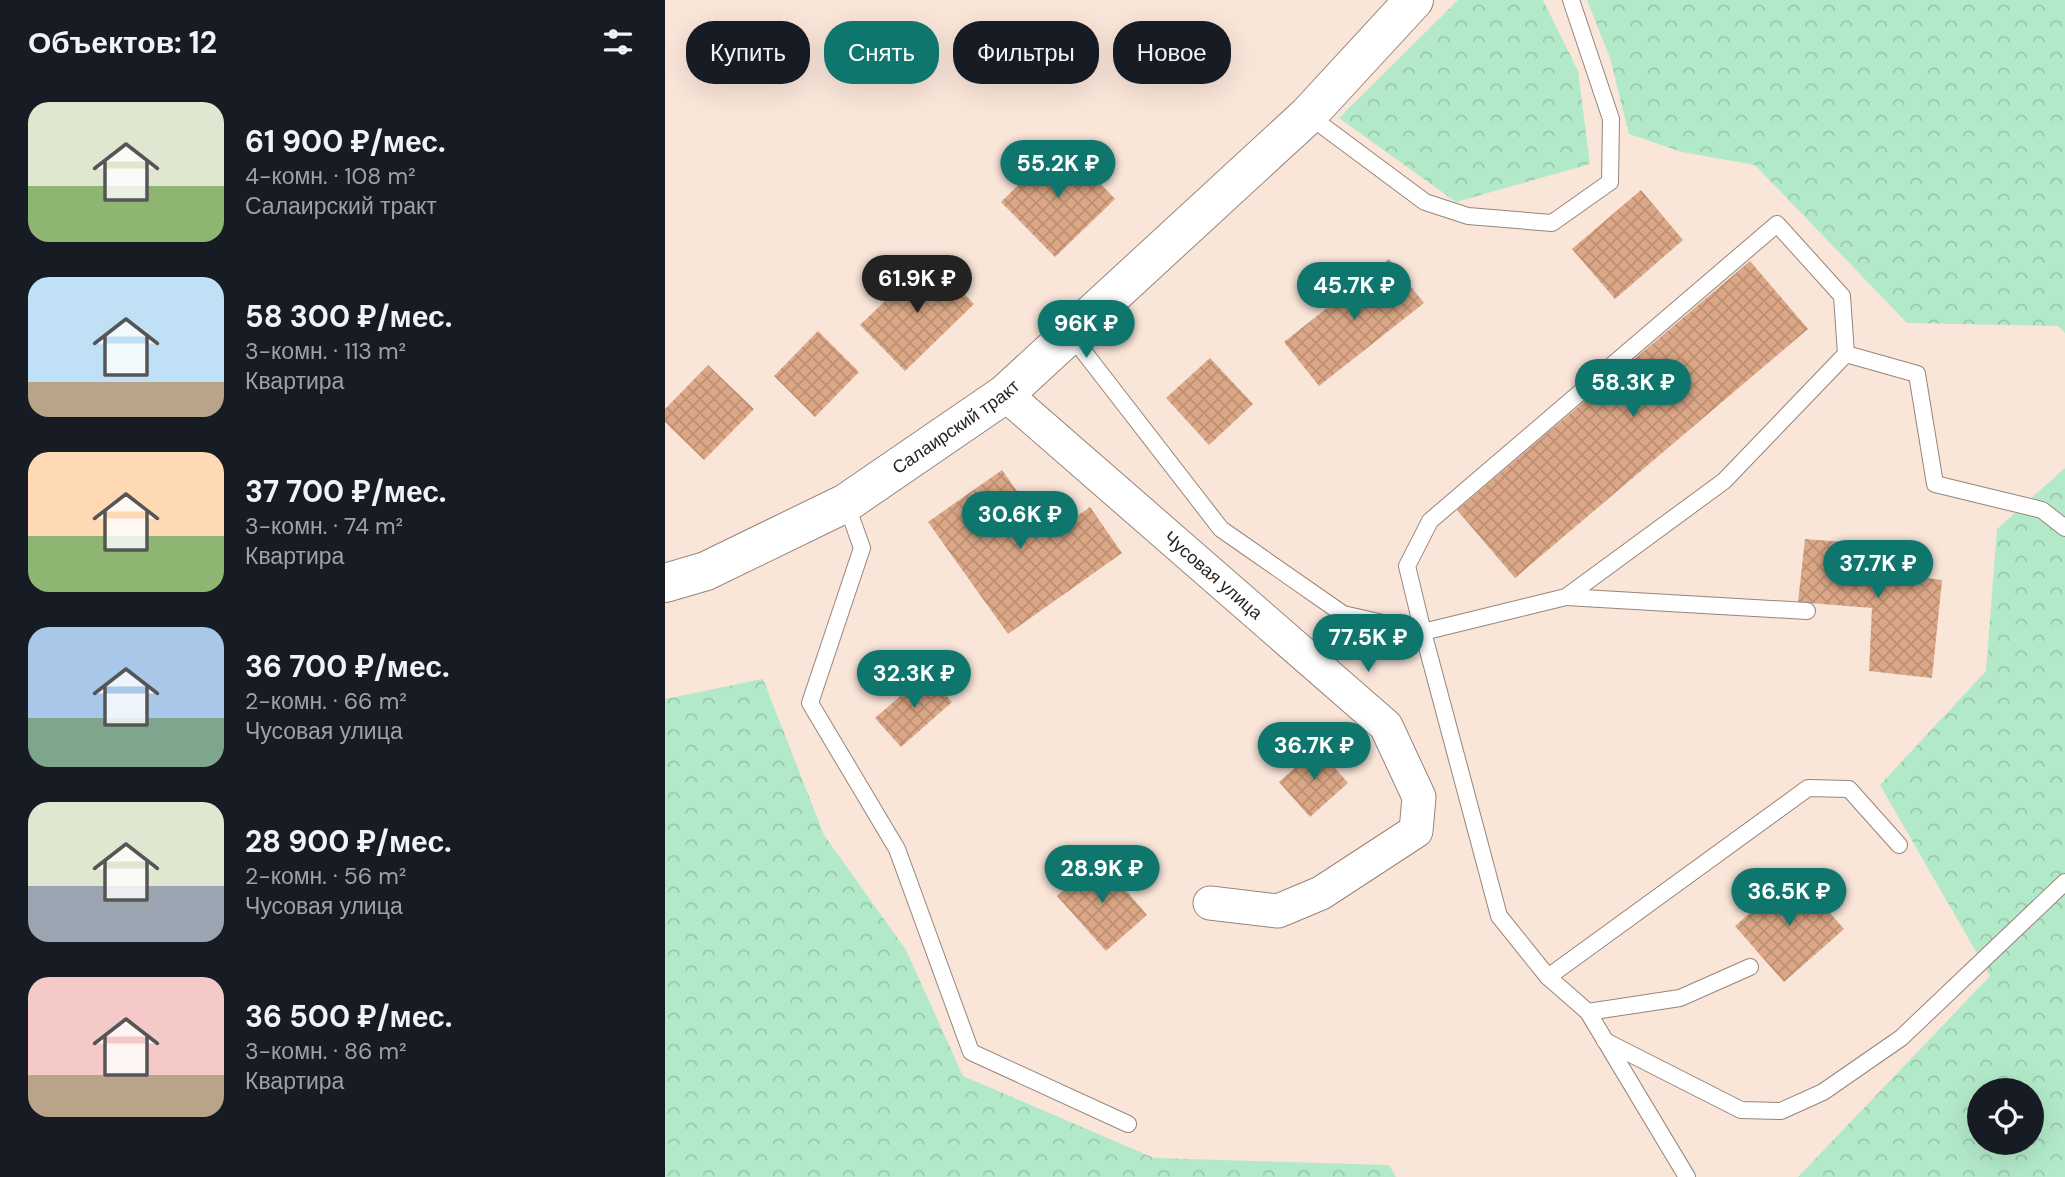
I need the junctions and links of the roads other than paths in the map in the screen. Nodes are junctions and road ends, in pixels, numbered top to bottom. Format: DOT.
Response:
graph roads {
  1 [pos="1414,0"];
  2 [pos="1571,0"];
  3 [pos="1308,115"];
  4 [pos="1070,334"];
  5 [pos="1846,354"];
  6 [pos="1006,394"];
  7 [pos="846,503"];
  8 [pos="2065,528"];
  9 [pos="665,583"];
  10 [pos="1566,597"];
  11 [pos="1807,611"];
  12 [pos="1423,632"];
  13 [pos="1899,845"];
  14 [pos="2065,882"];
  15 [pos="1210,903"];
  16 [pos="1751,967"];
  17 [pos="1548,977"];
  18 [pos="1588,1012"];
  19 [pos="1605,1041"];
  20 [pos="1128,1124"];
  21 [pos="1687,1177"];
  1 -- 3 [label="street, Салаирский тракт"];
  2 -- 3 [label="lane"];
  3 -- 4 [label="street, Салаирский тракт"];
  4 -- 6 [label="street, Салаирский тракт"];
  4 -- 12 [label="lane"];
  5 -- 8 [label="lane"];
  5 -- 10 [label="lane"];
  5 -- 12 [label="lane"];
  6 -- 7 [label="street, Салаирский тракт"];
  6 -- 15 [label="street, Чусовая улица"];
  7 -- 9 [label="street, Салаирский тракт"];
  7 -- 20 [label="lane"];
  10 -- 11 [label="lane"];
  10 -- 12 [label="lane"];
  12 -- 17 [label="lane"];
  13 -- 17 [label="lane"];
  14 -- 19 [label="lane"];
  16 -- 18 [label="lane"];
  17 -- 18 [label="lane"];
  18 -- 19 [label="lane"];
  19 -- 21 [label="lane"];
}
